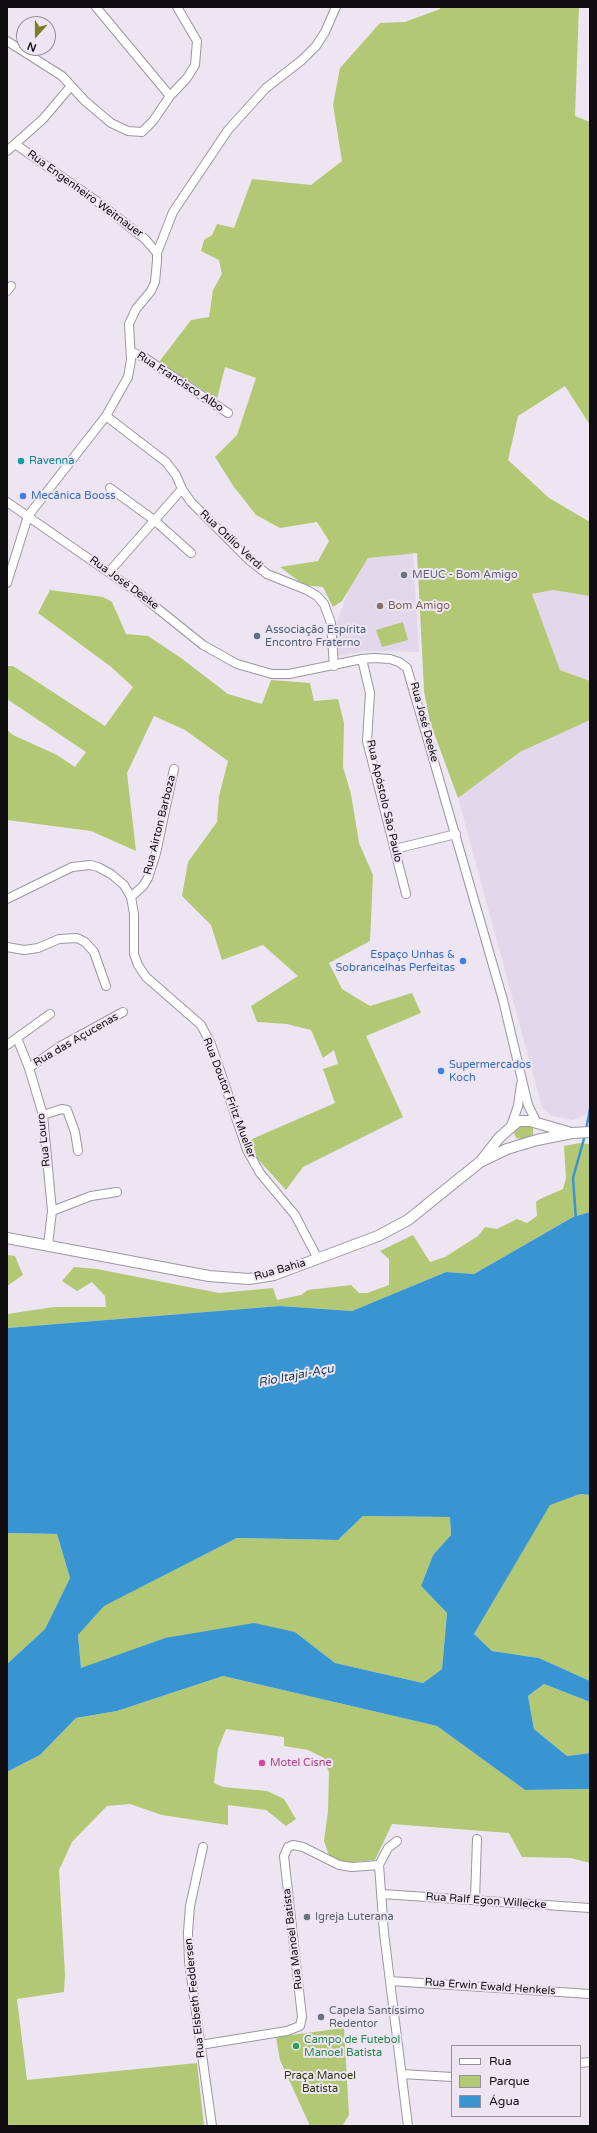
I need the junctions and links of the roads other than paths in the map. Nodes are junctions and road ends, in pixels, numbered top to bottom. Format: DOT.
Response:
graph roads {
  1 [pos="96,7"];
  2 [pos="177,7"];
  3 [pos="336,7"];
  4 [pos="7,41"];
  5 [pos="71,86"];
  6 [pos="170,96"];
  7 [pos="15,144"];
  8 [pos="7,151"];
  9 [pos="156,253"];
  10 [pos="132,352"];
  11 [pos="228,413"];
  12 [pos="106,416"];
  13 [pos="110,488"];
  14 [pos="182,489"];
  15 [pos="7,502"];
  16 [pos="28,516"];
  17 [pos="154,520"];
  18 [pos="191,553"];
  19 [pos="109,572"];
  20 [pos="7,583"];
  21 [pos="362,659"];
  22 [pos="334,666"];
  23 [pos="174,769"];
  24 [pos="456,834"];
  25 [pos="395,849"];
  26 [pos="406,894"];
  27 [pos="131,898"];
  28 [pos="7,899"];
  29 [pos="7,947"];
  30 [pos="106,986"];
  31 [pos="123,1012"];
  32 [pos="50,1014"];
  33 [pos="17,1038"];
  34 [pos="7,1045"];
  35 [pos="29,1068"];
  36 [pos="522,1080"];
  37 [pos="43,1115"];
  38 [pos="537,1123"];
  39 [pos="511,1126"];
  40 [pos="587,1132"];
  41 [pos="572,1133"];
  42 [pos="538,1140"];
  43 [pos="517,1145"];
  44 [pos="78,1151"];
  45 [pos="480,1162"];
  46 [pos="117,1192"];
  47 [pos="52,1211"];
  48 [pos="7,1238"];
  49 [pos="48,1245"];
  50 [pos="318,1259"];
  51 [pos="477,1839"];
  52 [pos="397,1841"];
  53 [pos="203,1847"];
  54 [pos="379,1865"];
  55 [pos="382,1894"];
  56 [pos="475,1900"];
  57 [pos="590,1908"];
  58 [pos="390,1981"];
  59 [pos="590,1994"];
  60 [pos="200,2045"];
  61 [pos="402,2074"];
  62 [pos="451,2077"];
  63 [pos="212,2126"];
  64 [pos="408,2126"];
  1 -- 6 [label="street"];
  2 -- 6 [label="street"];
  3 -- 9 [label="street"];
  4 -- 5 [label="street"];
  5 -- 6 [label="street"];
  5 -- 7 [label="street"];
  7 -- 8 [label="street"];
  7 -- 9 [label="street, Rua Engenheiro Weitnauer"];
  9 -- 10 [label="street"];
  10 -- 11 [label="street, Rua Francisco Albo"];
  10 -- 12 [label="street"];
  12 -- 14 [label="street, Rua Otílio Verdi"];
  12 -- 16 [label="street"];
  13 -- 17 [label="street"];
  14 -- 17 [label="street"];
  14 -- 22 [label="street, Rua Otílio Verdi"];
  15 -- 16 [label="street, Rua José Deeke"];
  16 -- 19 [label="street, Rua José Deeke"];
  16 -- 20 [label="street"];
  17 -- 18 [label="street"];
  17 -- 19 [label="street"];
  19 -- 22 [label="street, Rua José Deeke"];
  21 -- 22 [label="street, Rua José Deeke"];
  21 -- 24 [label="street, Rua José Deeke"];
  21 -- 25 [label="street, Rua Apóstolo São Paulo"];
  23 -- 27 [label="street, Rua Airton Barboza"];
  24 -- 25 [label="street"];
  24 -- 36 [label="street, Rua José Deeke"];
  25 -- 26 [label="street, Rua Apóstolo São Paulo"];
  27 -- 28 [label="street, Rua Doutor Fritz Mueller"];
  27 -- 50 [label="street, Rua Doutor Fritz Mueller"];
  29 -- 30 [label="street"];
  31 -- 35 [label="street, Rua das Açucenas"];
  32 -- 33 [label="street"];
  33 -- 34 [label="street"];
  33 -- 35 [label="street, Rua Louro"];
  35 -- 37 [label="street, Rua Louro"];
  36 -- 38 [label="street, Rua José Deeke"];
  36 -- 39 [label="street, Rua José Deeke"];
  37 -- 44 [label="street"];
  37 -- 47 [label="street, Rua Louro"];
  38 -- 39 [label="main road, Rua Bahia"];
  38 -- 41 [label="main road, Rua Bahia"];
  38 -- 42 [label="main road"];
  39 -- 43 [label="main road"];
  39 -- 45 [label="main road, Rua Bahia"];
  40 -- 41 [label="main road, Rua Bahia"];
  41 -- 42 [label="main road, Rua Bahia"];
  42 -- 43 [label="main road, Rua Bahia"];
  43 -- 45 [label="main road, Rua Bahia"];
  45 -- 50 [label="main road, Rua Bahia"];
  46 -- 47 [label="street"];
  47 -- 49 [label="street, Rua Louro"];
  48 -- 49 [label="main road, Rua Bahia"];
  49 -- 50 [label="main road, Rua Bahia"];
  51 -- 56 [label="street"];
  52 -- 54 [label="street"];
  53 -- 60 [label="street, Rua Elsbeth Feddersen"];
  54 -- 55 [label="street"];
  54 -- 60 [label="street, Rua Manoel Batista"];
  55 -- 56 [label="street, Rua Ralf Egon Willecke"];
  55 -- 58 [label="street"];
  56 -- 57 [label="street, Rua Ralf Egon Willecke"];
  58 -- 59 [label="street, Rua Erwin Ewald Henkels"];
  58 -- 61 [label="street"];
  60 -- 63 [label="street, Rua Elsbeth Feddersen"];
  61 -- 62 [label="street"];
  61 -- 64 [label="street"];
}
